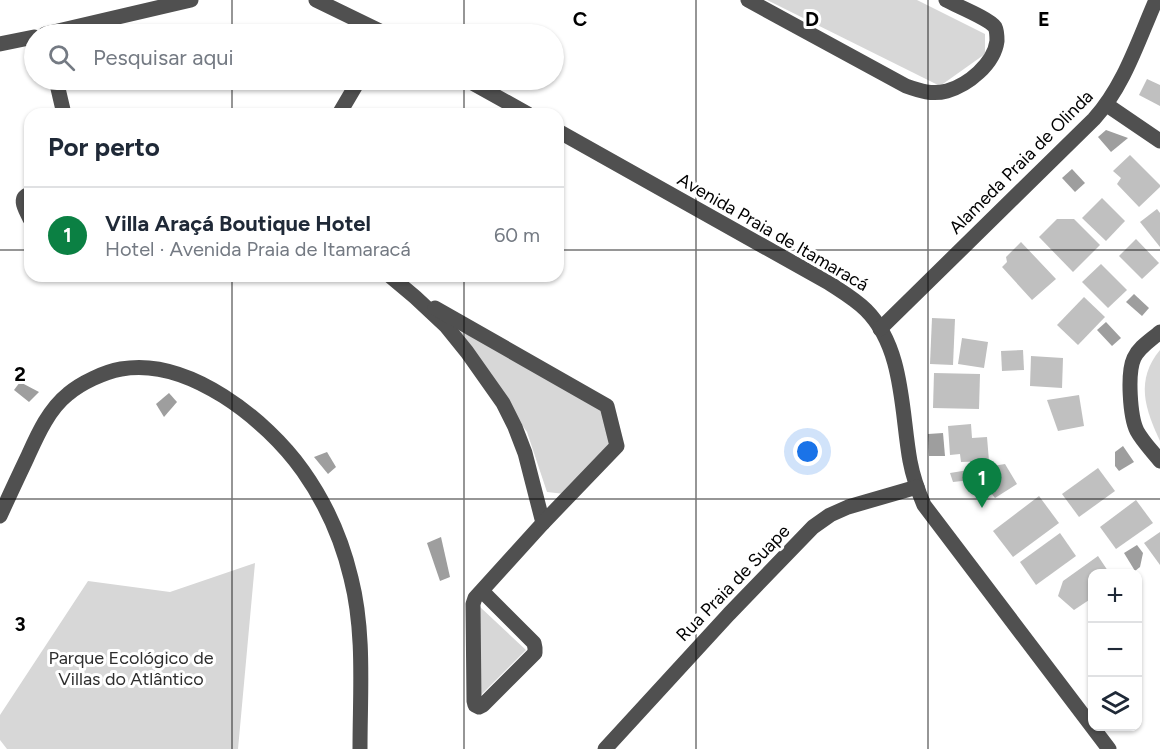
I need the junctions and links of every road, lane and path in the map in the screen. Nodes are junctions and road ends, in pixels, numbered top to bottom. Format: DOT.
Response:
graph roads {
  1 [pos="192,0"];
  2 [pos="316,0"];
  3 [pos="333,0"];
  4 [pos="748,0"];
  5 [pos="946,0"];
  6 [pos="1156,0"];
  7 [pos="88,24"];
  8 [pos="363,24"];
  9 [pos="368,24"];
  10 [pos="24,39"];
  11 [pos="0,44"];
  12 [pos="58,90"];
  13 [pos="353,90"];
  14 [pos="485,90"];
  15 [pos="1107,105"];
  16 [pos="63,108"];
  17 [pos="343,108"];
  18 [pos="517,108"];
  19 [pos="564,134"];
  20 [pos="1160,141"];
  21 [pos="397,282"];
  22 [pos="415,297"];
  23 [pos="880,329"];
  24 [pos="1160,332"];
  25 [pos="1160,461"];
  26 [pos="916,487"];
  27 [pos="0,516"];
  28 [pos="543,523"];
  29 [pos="482,591"];
  30 [pos="360,749"];
  31 [pos="605,749"];
  32 [pos="1109,749"];
  1 -- 7 [label="street"];
  2 -- 8 [label="street"];
  3 -- 9 [label="street"];
  4 -- 5 [label="street"];
  6 -- 15 [label="street, Alameda Praia de Olinda"];
  10 -- 11 [label="street"];
  12 -- 16 [label="street"];
  13 -- 17 [label="street"];
  14 -- 18 [label="street"];
  15 -- 20 [label="street"];
  15 -- 23 [label="street, Alameda Praia de Olinda"];
  19 -- 23 [label="street, Avenida Praia de Itamaracá"];
  21 -- 22 [label="street"];
  22 -- 28 [label="street"];
  22 -- 28 [label="street"];
  23 -- 26 [label="street, Avenida Praia de Itamaracá"];
  24 -- 25 [label="street"];
  26 -- 31 [label="street, Rua Praia de Suape"];
  26 -- 32 [label="street, Avenida Praia de Itamaracá"];
  27 -- 30 [label="street"];
  28 -- 29 [label="street"];
  29 -- 29 [label="street"];
}
